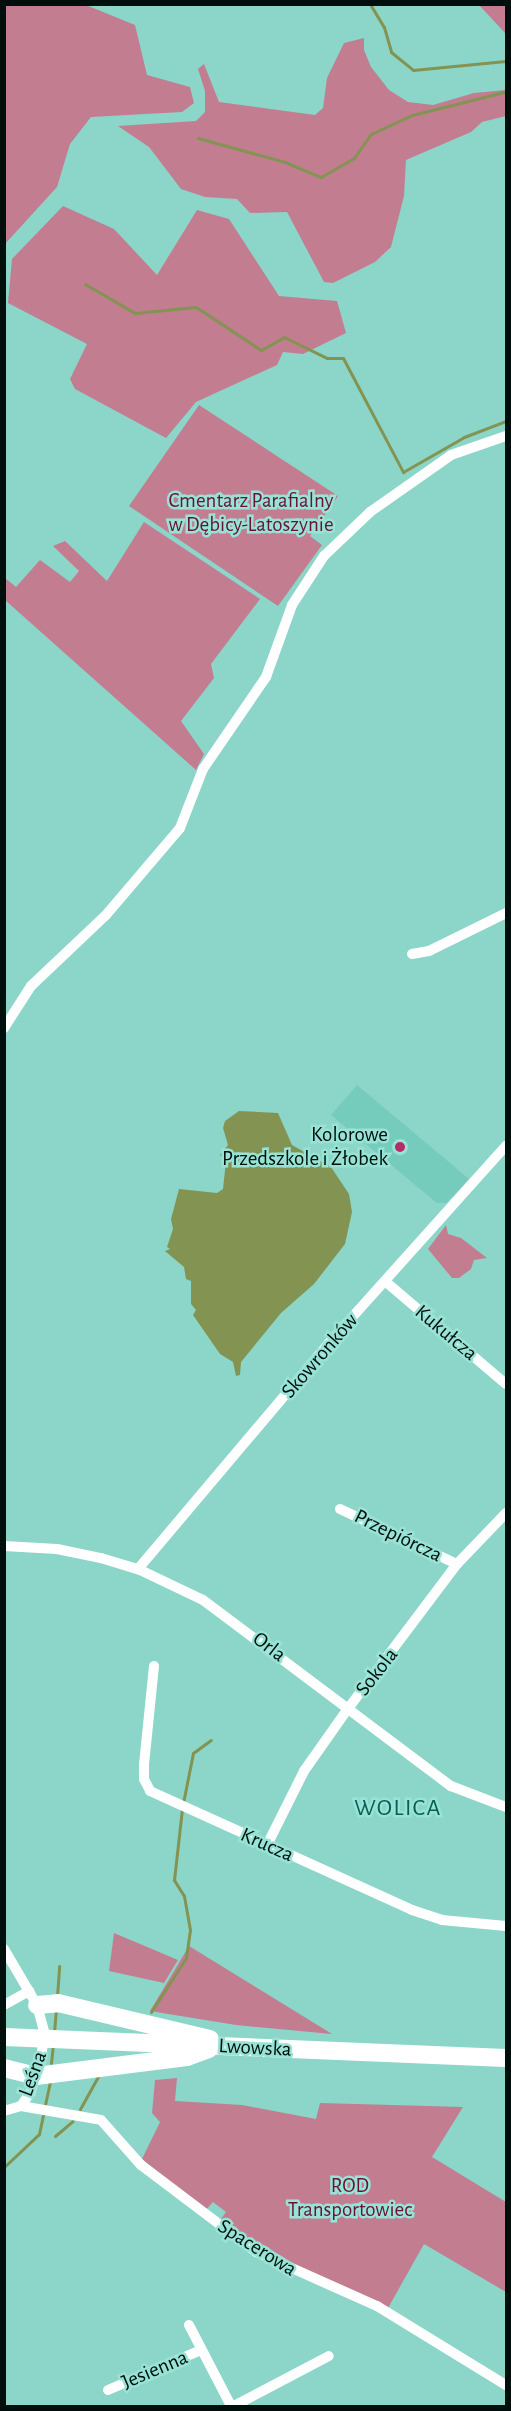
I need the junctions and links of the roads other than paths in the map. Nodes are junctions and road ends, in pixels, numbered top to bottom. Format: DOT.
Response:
graph roads {
  1 [pos="507,436"];
  2 [pos="507,913"];
  3 [pos="412,954"];
  4 [pos="4,1028"];
  5 [pos="507,1146"];
  6 [pos="386,1282"];
  7 [pos="507,1384"];
  8 [pos="340,1509"];
  9 [pos="507,1513"];
  10 [pos="4,1546"];
  11 [pos="457,1564"];
  12 [pos="138,1569"];
  13 [pos="154,1666"];
  14 [pos="347,1710"];
  15 [pos="507,1807"];
  16 [pos="267,1845"];
  17 [pos="507,1926"];
  18 [pos="4,1949"];
  19 [pos="33,1998"];
  20 [pos="4,2005"];
  21 [pos="11,2037"];
  22 [pos="223,2046"];
  23 [pos="507,2058"];
  24 [pos="4,2068"];
  25 [pos="36,2076"];
  26 [pos="21,2106"];
  27 [pos="4,2111"];
  28 [pos="189,2325"];
  29 [pos="201,2350"];
  30 [pos="329,2356"];
  31 [pos="507,2385"];
  32 [pos="108,2390"];
  33 [pos="233,2406"];
  1 -- 4 [label="street"];
  2 -- 3 [label="street"];
  5 -- 6 [label="street, Skowronków"];
  6 -- 7 [label="street, Kukułcza"];
  6 -- 12 [label="street, Skowronków"];
  8 -- 11 [label="street, Przepiórcza"];
  9 -- 11 [label="street, Sokola"];
  10 -- 12 [label="street, Orla"];
  11 -- 14 [label="street, Sokola"];
  12 -- 14 [label="street, Orla"];
  13 -- 16 [label="street, Krucza"];
  14 -- 15 [label="street, Orla"];
  14 -- 16 [label="street, Sokola"];
  16 -- 17 [label="street, Krucza"];
  18 -- 19 [label="street, Leśna"];
  19 -- 20 [label="street"];
  19 -- 22 [label="main road"];
  19 -- 25 [label="street, Leśna"];
  21 -- 22 [label="main road, Lwowska"];
  22 -- 23 [label="main road, Lwowska"];
  22 -- 25 [label="main road"];
  24 -- 25 [label="main road"];
  25 -- 26 [label="street, Leśna"];
  26 -- 27 [label="street, Leśna"];
  26 -- 31 [label="street, Spacerowa"];
  28 -- 29 [label="street"];
  29 -- 32 [label="street, Jesienna"];
  29 -- 33 [label="street"];
  30 -- 33 [label="street"];
}
